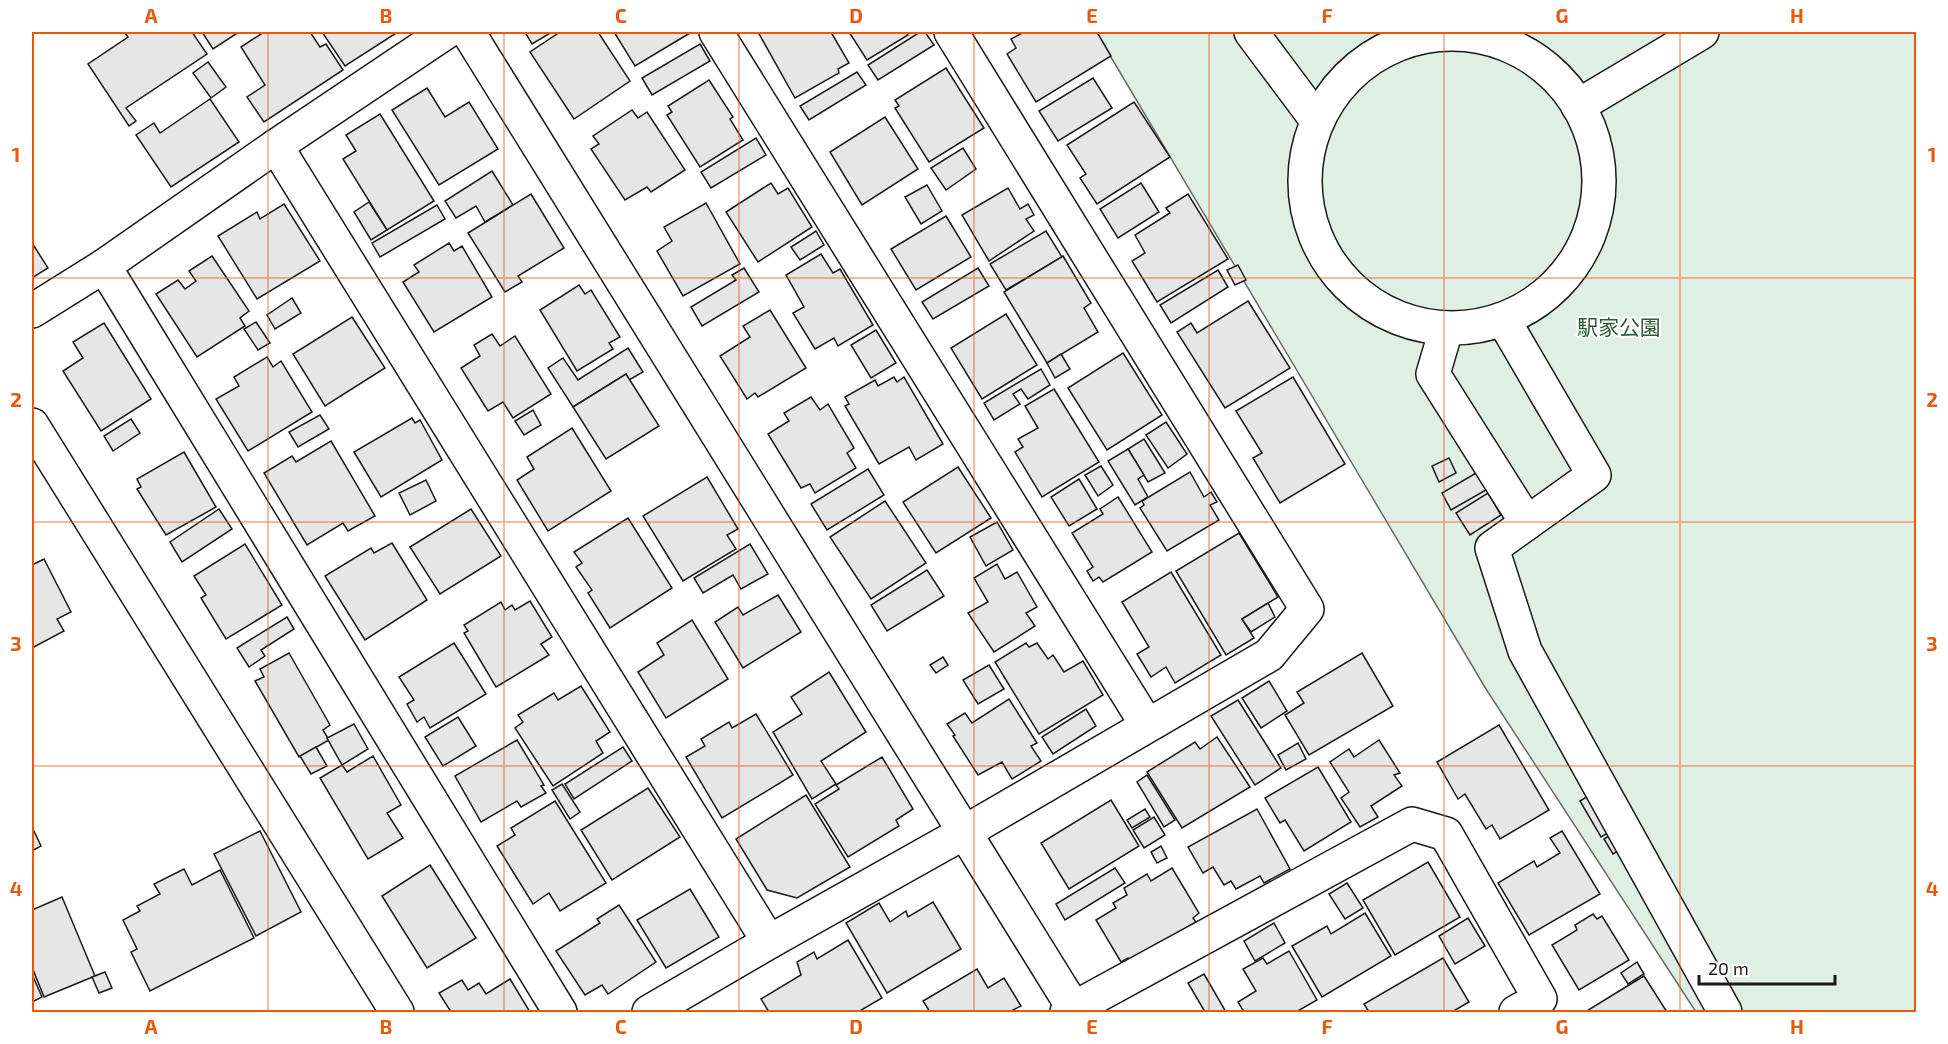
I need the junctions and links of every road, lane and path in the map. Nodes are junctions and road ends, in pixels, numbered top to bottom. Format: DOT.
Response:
graph roads {
  1 [pos="446,32"];
  2 [pos="468,32"];
  3 [pos="716,32"];
  4 [pos="951,32"];
  5 [pos="1251,32"];
  6 [pos="1458,32"];
  7 [pos="1702,32"];
  8 [pos="1578,106"];
  9 [pos="1316,119"];
  10 [pos="276,146"];
  11 [pos="104,266"];
  12 [pos="32,311"];
  13 [pos="1503,321"];
  14 [pos="1446,330"];
  15 [pos="32,425"];
  16 [pos="1527,523"];
  17 [pos="1147,725"];
  18 [pos="965,832"];
  19 [pos="769,942"];
  20 [pos="1072,1011"];
  21 [pos="397,1012"];
  22 [pos="560,1012"];
  23 [pos="649,1012"];
  24 [pos="1516,1012"];
  25 [pos="1725,1012"];
  1 -- 10 [label="street"];
  2 -- 18 [label="street"];
  3 -- 17 [label="street"];
  4 -- 17 [label="street"];
  5 -- 9 [label="street"];
  6 -- 8 [label="street"];
  6 -- 9 [label="street"];
  7 -- 8 [label="street"];
  8 -- 13 [label="street"];
  9 -- 14 [label="street"];
  10 -- 11 [label="street"];
  10 -- 19 [label="street"];
  11 -- 12 [label="street"];
  11 -- 22 [label="street"];
  13 -- 14 [label="street"];
  13 -- 16 [label="street"];
  14 -- 16 [label="street"];
  15 -- 21 [label="street"];
  16 -- 25 [label="street"];
  17 -- 18 [label="street"];
  18 -- 19 [label="street"];
  18 -- 20 [label="street"];
  19 -- 23 [label="street"];
  20 -- 24 [label="street"];
}
